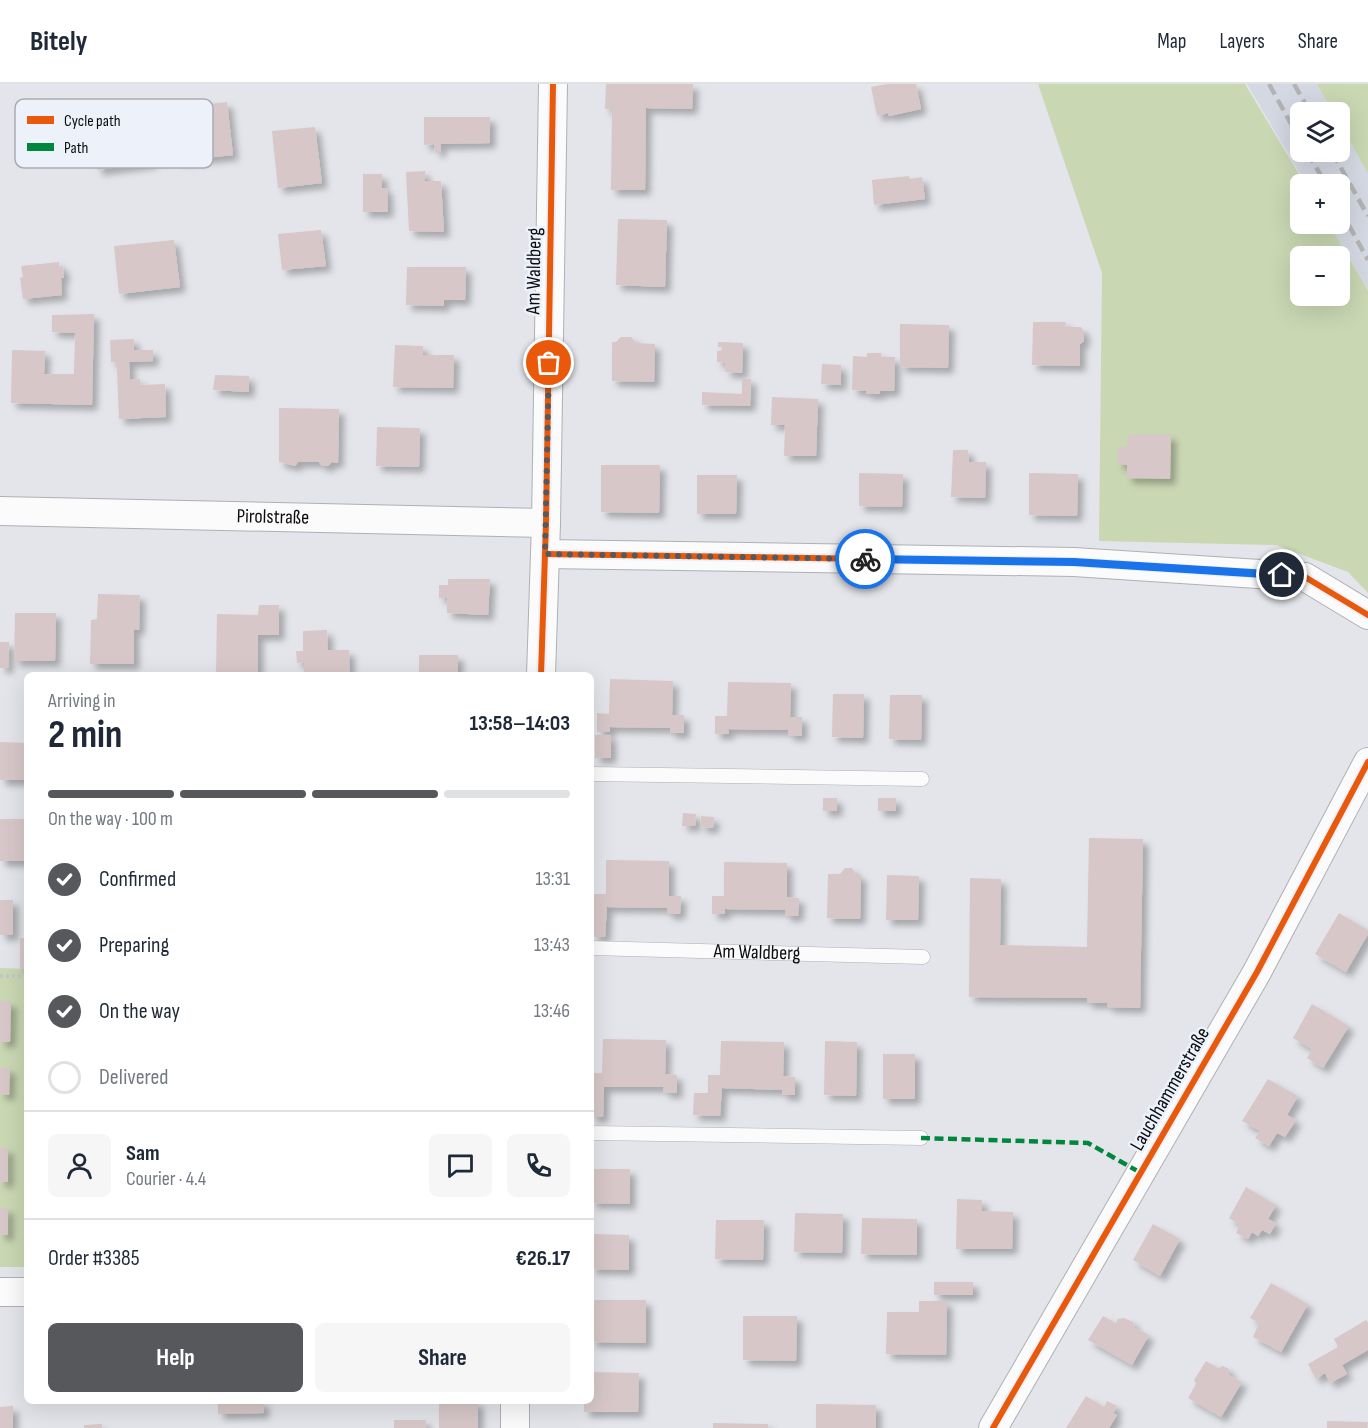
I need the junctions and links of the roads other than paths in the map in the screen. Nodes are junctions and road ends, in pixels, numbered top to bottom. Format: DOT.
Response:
graph roads {
  1 [pos="553,84"];
  2 [pos="0,511"];
  3 [pos="546,524"];
  4 [pos="545,554"];
  5 [pos="1368,615"];
  6 [pos="541,672"];
  7 [pos="1368,762"];
  8 [pos="594,774"];
  9 [pos="922,779"];
  10 [pos="594,948"];
  11 [pos="923,957"];
  12 [pos="594,1133"];
  13 [pos="921,1138"];
  14 [pos="0,1292"];
  15 [pos="24,1292"];
  16 [pos="515,1404"];
  17 [pos="515,1428"];
  18 [pos="993,1428"];
  1 -- 3 [label="street, Am Waldberg"];
  2 -- 3 [label="street, Pirolstraße"];
  3 -- 4 [label="street, Am Waldberg"];
  4 -- 5 [label="street"];
  4 -- 6 [label="street, Am Waldberg"];
  7 -- 18 [label="street, Lauchhammerstraße"];
  8 -- 9 [label="lane"];
  10 -- 11 [label="lane, Am Waldberg"];
  12 -- 13 [label="lane"];
  14 -- 15 [label="street"];
  16 -- 17 [label="street"];
}
